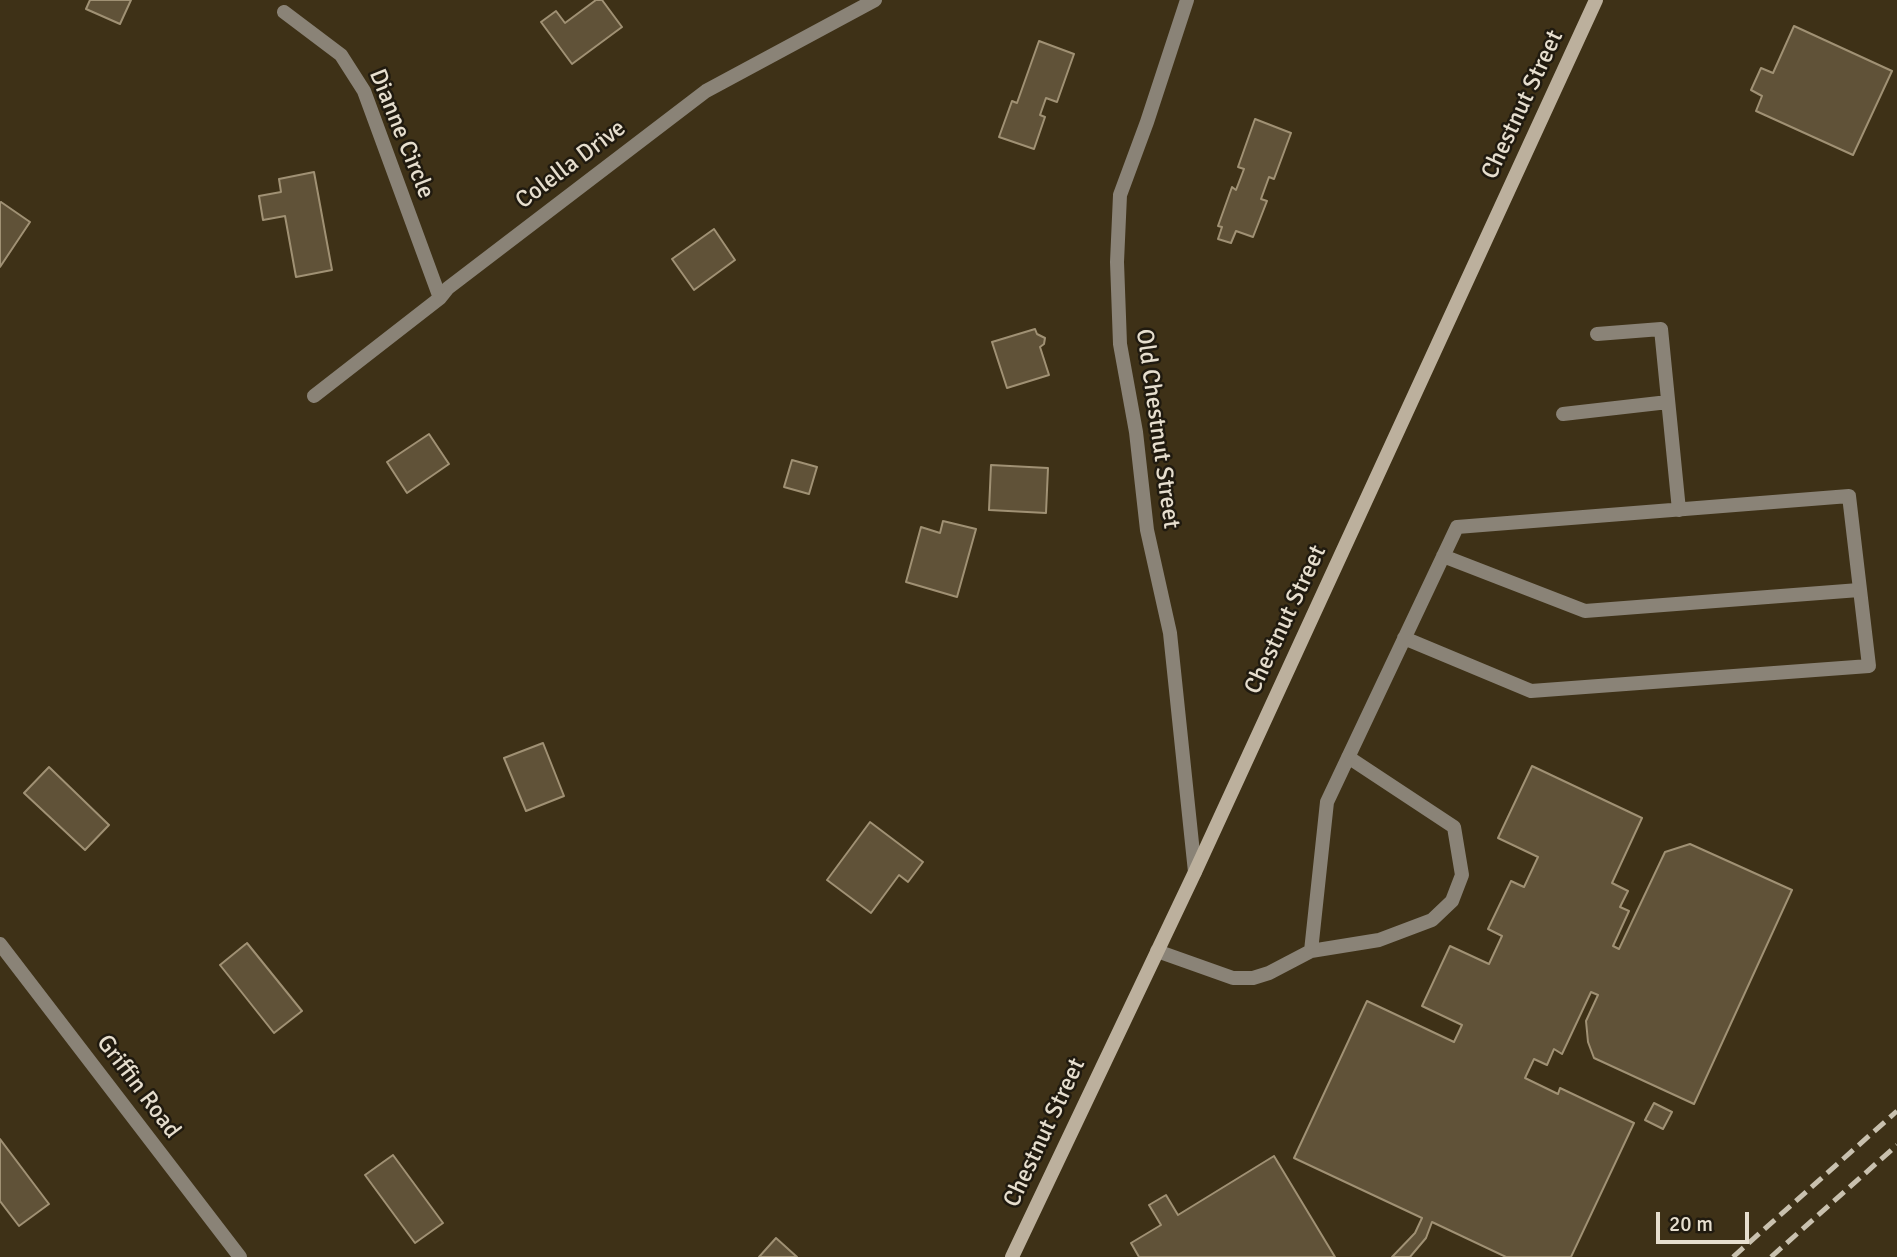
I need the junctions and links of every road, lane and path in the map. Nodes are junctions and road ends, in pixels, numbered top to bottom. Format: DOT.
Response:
graph roads {
  1 [pos="875,0"];
  2 [pos="1187,0"];
  3 [pos="1596,0"];
  4 [pos="284,12"];
  5 [pos="440,298"];
  6 [pos="1597,334"];
  7 [pos="314,396"];
  8 [pos="1668,402"];
  9 [pos="1563,414"];
  10 [pos="1679,510"];
  11 [pos="1443,556"];
  12 [pos="1859,590"];
  13 [pos="1404,638"];
  14 [pos="1348,757"];
  15 [pos="1195,873"];
  16 [pos="0,944"];
  17 [pos="1157,951"];
  18 [pos="1311,951"];
  19 [pos="240,1257"];
  20 [pos="1012,1257"];
  1 -- 5 [label="street, Colella Drive"];
  2 -- 15 [label="street, Old Chestnut Street"];
  3 -- 15 [label="main road, Chestnut Street"];
  4 -- 5 [label="street, Dianne Circle"];
  5 -- 7 [label="street, Colella Drive"];
  6 -- 8 [label="street"];
  8 -- 9 [label="street"];
  8 -- 10 [label="street"];
  10 -- 11 [label="street"];
  10 -- 12 [label="street"];
  11 -- 12 [label="street"];
  11 -- 13 [label="street"];
  12 -- 13 [label="street"];
  13 -- 14 [label="street"];
  14 -- 18 [label="street"];
  14 -- 18 [label="street"];
  15 -- 17 [label="main road, Chestnut Street"];
  16 -- 19 [label="street, Griffin Road"];
  17 -- 18 [label="street"];
  17 -- 20 [label="main road, Chestnut Street"];
}
